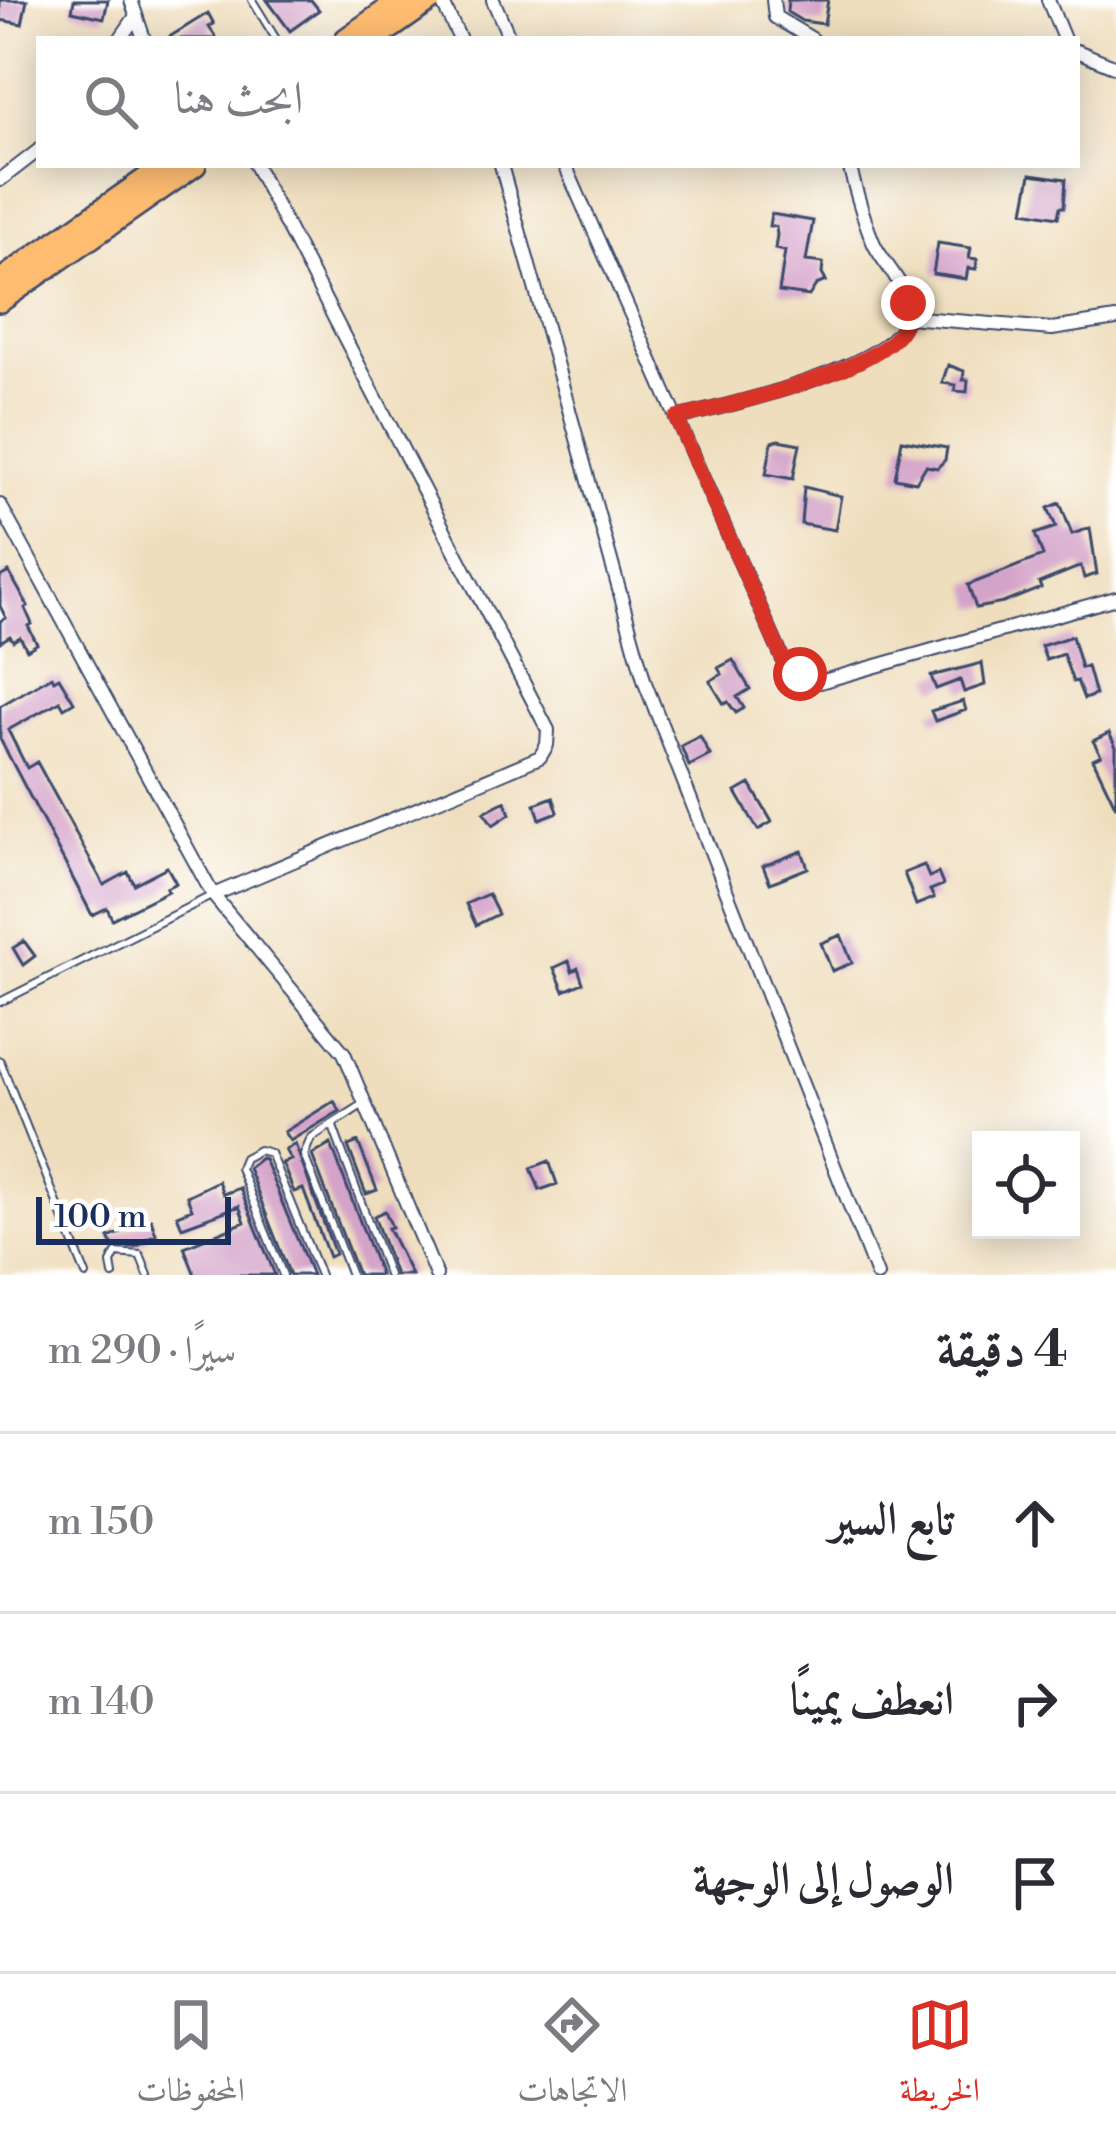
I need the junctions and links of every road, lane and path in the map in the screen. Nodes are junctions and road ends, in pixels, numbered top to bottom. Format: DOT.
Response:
graph roads {
  1 [pos="130,0"];
  2 [pos="252,0"];
  3 [pos="431,0"];
  4 [pos="441,0"];
  5 [pos="493,0"];
  6 [pos="772,0"];
  7 [pos="1048,0"];
  8 [pos="396,6"];
  9 [pos="136,16"];
  10 [pos="122,36"];
  11 [pos="143,36"];
  12 [pos="274,36"];
  13 [pos="351,36"];
  14 [pos="377,36"];
  15 [pos="459,36"];
  16 [pos="509,36"];
  17 [pos="807,36"];
  18 [pos="1063,36"];
  19 [pos="1080,52"];
  20 [pos="1116,67"];
  21 [pos="36,152"];
  22 [pos="162,168"];
  23 [pos="191,168"];
  24 [pos="257,168"];
  25 [pos="503,168"];
  26 [pos="566,168"];
  27 [pos="850,168"];
  28 [pos="0,180"];
  29 [pos="0,281"];
  30 [pos="0,301"];
  31 [pos="908,317"];
  32 [pos="1116,319"];
  33 [pos="676,418"];
  34 [pos="0,505"];
  35 [pos="1116,598"];
  36 [pos="213,895"];
  37 [pos="0,1002"];
  38 [pos="0,1061"];
  39 [pos="366,1102"];
  40 [pos="332,1124"];
  41 [pos="86,1275"];
  42 [pos="113,1275"];
  43 [pos="148,1275"];
  44 [pos="283,1275"];
  45 [pos="320,1275"];
  46 [pos="351,1275"];
  47 [pos="388,1275"];
  48 [pos="436,1275"];
  49 [pos="877,1275"];
  1 -- 9 [label="street"];
  2 -- 12 [label="lane"];
  3 -- 8 [label="highway"];
  4 -- 15 [label="street"];
  5 -- 16 [label="street"];
  6 -- 17 [label="street"];
  7 -- 18 [label="street"];
  8 -- 13 [label="highway"];
  8 -- 14 [label="highway"];
  9 -- 10 [label="street"];
  9 -- 11 [label="street"];
  19 -- 20 [label="street"];
  21 -- 28 [label="street"];
  22 -- 29 [label="highway"];
  23 -- 30 [label="highway"];
  24 -- 36 [label="street"];
  25 -- 49 [label="street"];
  26 -- 33 [label="street"];
  27 -- 31 [label="street"];
  31 -- 32 [label="street"];
  31 -- 33 [label="street"];
  33 -- 35 [label="street"];
  34 -- 36 [label="street"];
  36 -- 37 [label="lane"];
  36 -- 39 [label="street"];
  38 -- 41 [label="lane"];
  39 -- 40 [label="lane"];
  39 -- 48 [label="street"];
  40 -- 46 [label="lane"];
  40 -- 47 [label="lane"];
  42 -- 43 [label="lane"];
  44 -- 45 [label="lane"];
}
